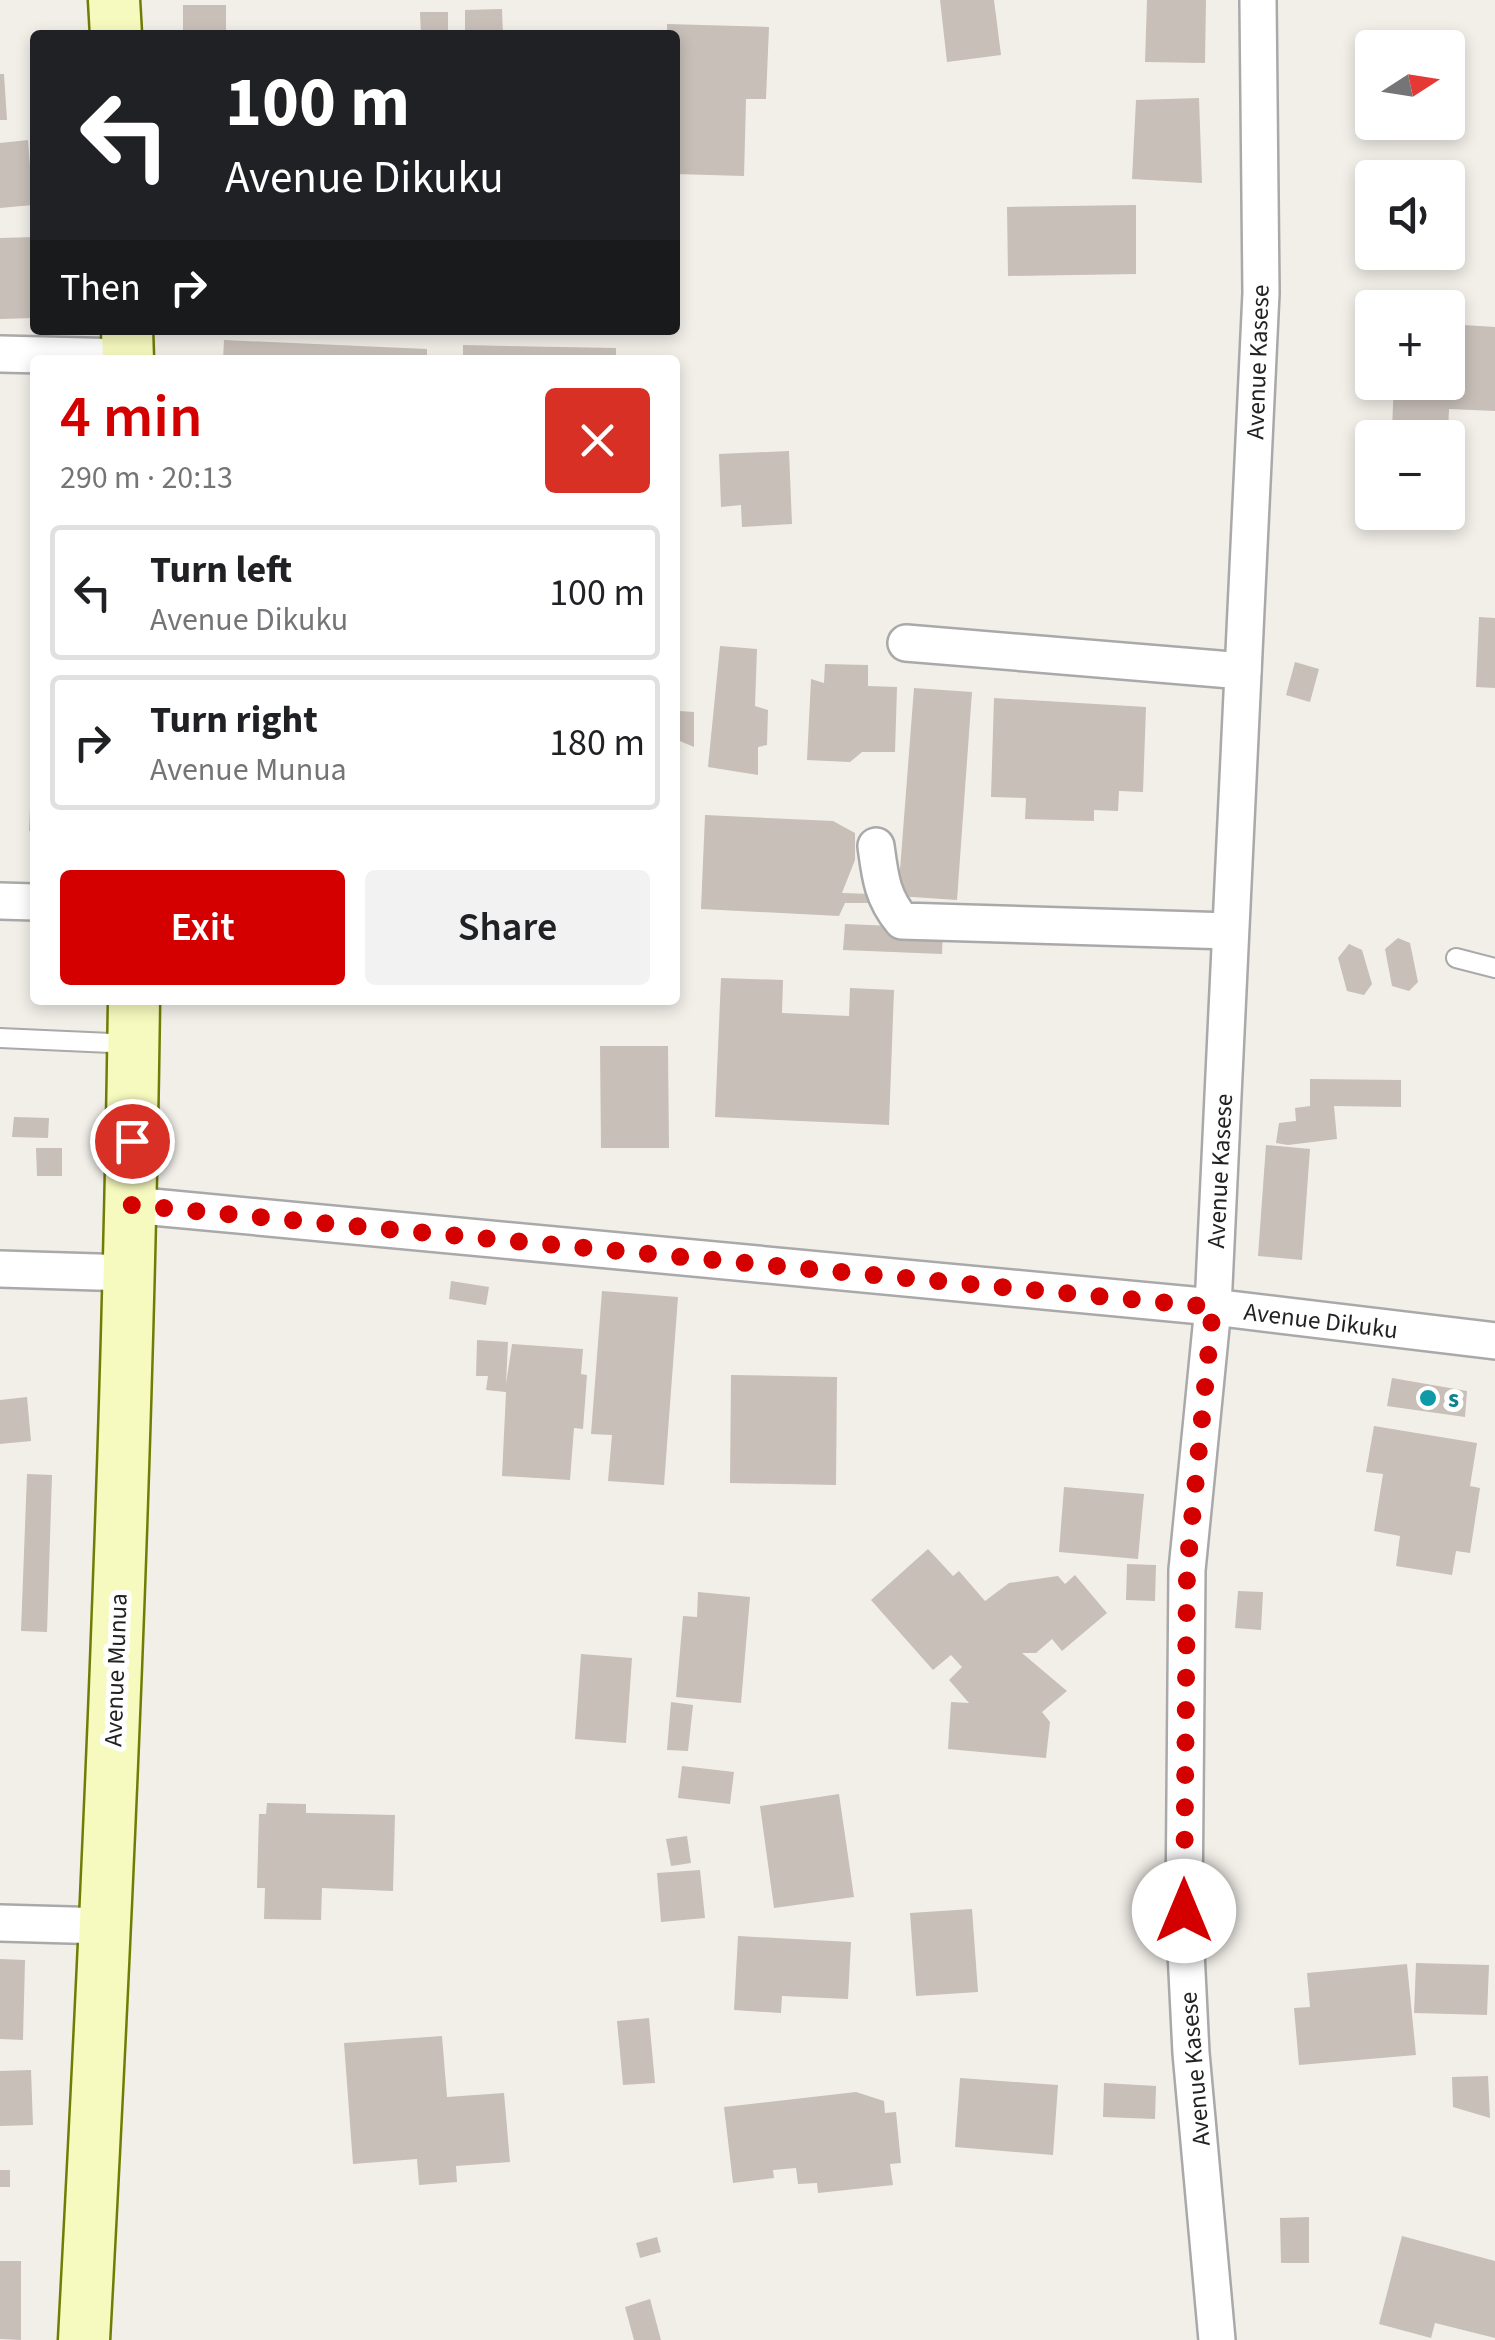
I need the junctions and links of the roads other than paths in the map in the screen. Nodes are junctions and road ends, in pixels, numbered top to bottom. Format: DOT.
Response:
graph roads {
  1 [pos="114,0"];
  2 [pos="1258,0"];
  3 [pos="116,30"];
  4 [pos="127,349"];
  5 [pos="0,354"];
  6 [pos="906,644"];
  7 [pos="1243,671"];
  8 [pos="876,846"];
  9 [pos="0,902"];
  10 [pos="30,902"];
  11 [pos="1230,931"];
  12 [pos="1456,958"];
  13 [pos="1495,968"];
  14 [pos="134,1022"];
  15 [pos="0,1038"];
  16 [pos="131,1205"];
  17 [pos="0,1269"];
  18 [pos="128,1273"];
  19 [pos="1213,1307"];
  20 [pos="1493,1338"];
  21 [pos="0,1923"];
  22 [pos="106,1926"];
  23 [pos="84,2340"];
  24 [pos="1216,2340"];
  1 -- 3 [label="main road"];
  2 -- 7 [label="street, Avenue Kasese"];
  4 -- 5 [label="street"];
  6 -- 7 [label="street"];
  7 -- 11 [label="street, Avenue Kasese"];
  8 -- 11 [label="street"];
  9 -- 10 [label="street"];
  11 -- 19 [label="street, Avenue Kasese"];
  12 -- 13 [label="lane"];
  14 -- 15 [label="lane"];
  14 -- 16 [label="main road, Avenue Munua"];
  16 -- 18 [label="main road, Avenue Munua"];
  16 -- 19 [label="street, Avenue Dikuku"];
  17 -- 18 [label="street"];
  18 -- 22 [label="main road, Avenue Munua"];
  19 -- 20 [label="street, Avenue Dikuku"];
  19 -- 24 [label="street, Avenue Kasese"];
  21 -- 22 [label="street"];
  22 -- 23 [label="main road, Avenue Munua"];
}
